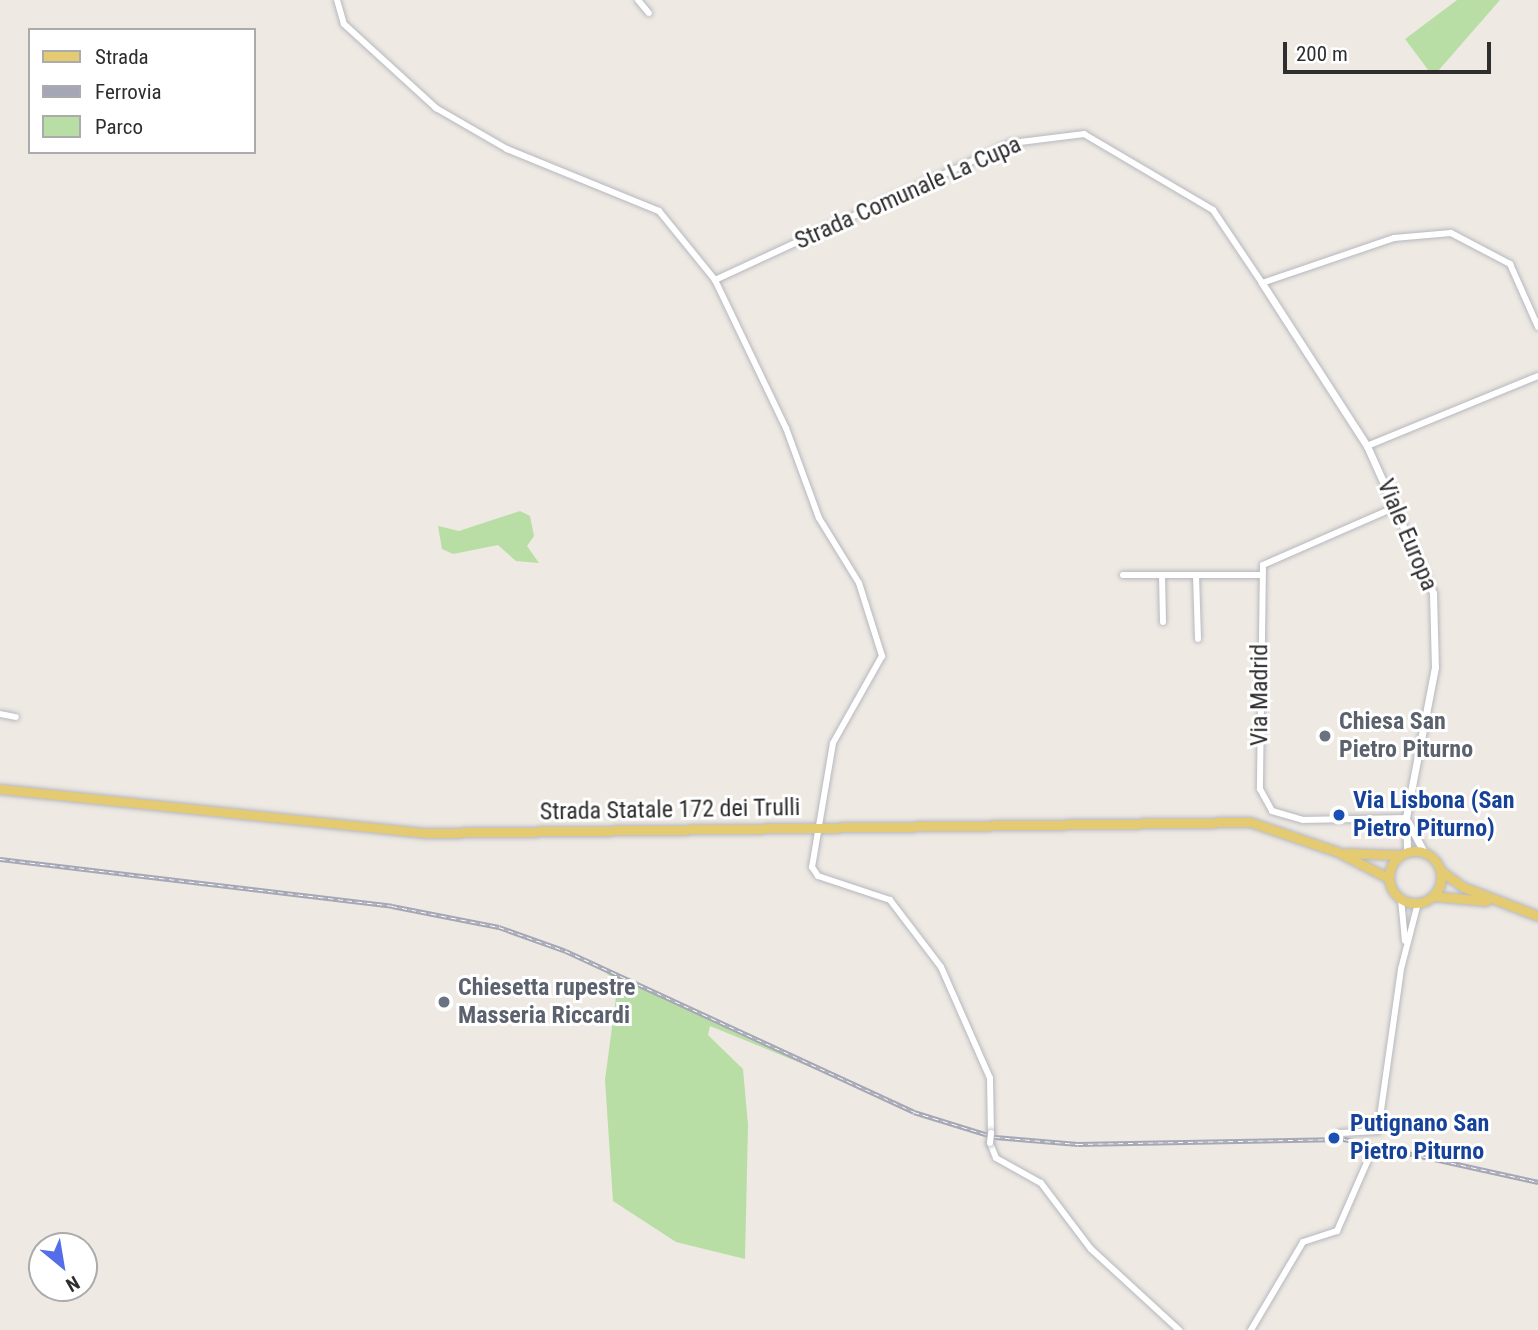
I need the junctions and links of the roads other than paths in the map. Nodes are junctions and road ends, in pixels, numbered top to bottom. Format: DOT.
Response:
graph roads {
  1 [pos="337,0"];
  2 [pos="638,0"];
  3 [pos="649,13"];
  4 [pos="715,280"];
  5 [pos="1262,283"];
  6 [pos="1538,327"];
  7 [pos="1538,376"];
  8 [pos="1367,446"];
  9 [pos="1398,506"];
  10 [pos="1123,575"];
  11 [pos="1162,575"];
  12 [pos="1260,575"];
  13 [pos="1196,576"];
  14 [pos="1163,622"];
  15 [pos="1198,639"];
  16 [pos="0,714"];
  17 [pos="16,717"];
  18 [pos="0,789"];
  19 [pos="1406,818"];
  20 [pos="815,827"];
  21 [pos="1338,852"];
  22 [pos="1424,852"];
  23 [pos="1403,853"];
  24 [pos="1441,871"];
  25 [pos="1388,878"];
  26 [pos="1433,896"];
  27 [pos="1401,900"];
  28 [pos="1418,903"];
  29 [pos="1502,904"];
  30 [pos="1538,916"];
  31 [pos="1405,953"];
  32 [pos="1340,1133"];
  33 [pos="1368,1160"];
  34 [pos="1179,1330"];
  35 [pos="1251,1330"];
  1 -- 4 [label="street"];
  2 -- 3 [label="street"];
  4 -- 5 [label="street, Strada Comunale La Cupa"];
  4 -- 20 [label="street"];
  5 -- 6 [label="street"];
  5 -- 8 [label="street, Viale Europa"];
  7 -- 8 [label="street"];
  8 -- 9 [label="street, Viale Europa"];
  9 -- 12 [label="street"];
  9 -- 19 [label="street, Viale Europa"];
  10 -- 11 [label="street"];
  11 -- 13 [label="street"];
  11 -- 14 [label="street"];
  12 -- 13 [label="street"];
  12 -- 19 [label="street, Via Madrid"];
  13 -- 15 [label="street"];
  16 -- 17 [label="street"];
  18 -- 20 [label="main road, Strada Statale 172 dei Trulli"];
  19 -- 22 [label="street"];
  19 -- 23 [label="street, Viale Europa"];
  20 -- 21 [label="main road, Strada Statale 172 dei Trulli"];
  20 -- 34 [label="street, bridge"];
  21 -- 23 [label="main road, Strada Statale 172 dei Trulli"];
  21 -- 25 [label="main road, Strada Statale 172 dei Trulli"];
  22 -- 23 [label="main road"];
  22 -- 24 [label="main road"];
  23 -- 25 [label="main road"];
  24 -- 26 [label="main road"];
  24 -- 29 [label="main road"];
  25 -- 27 [label="main road"];
  26 -- 28 [label="main road"];
  26 -- 29 [label="main road"];
  27 -- 28 [label="main road"];
  27 -- 31 [label="street"];
  28 -- 31 [label="street"];
  29 -- 30 [label="main road"];
  31 -- 32 [label="street"];
  33 -- 35 [label="street"];
}
